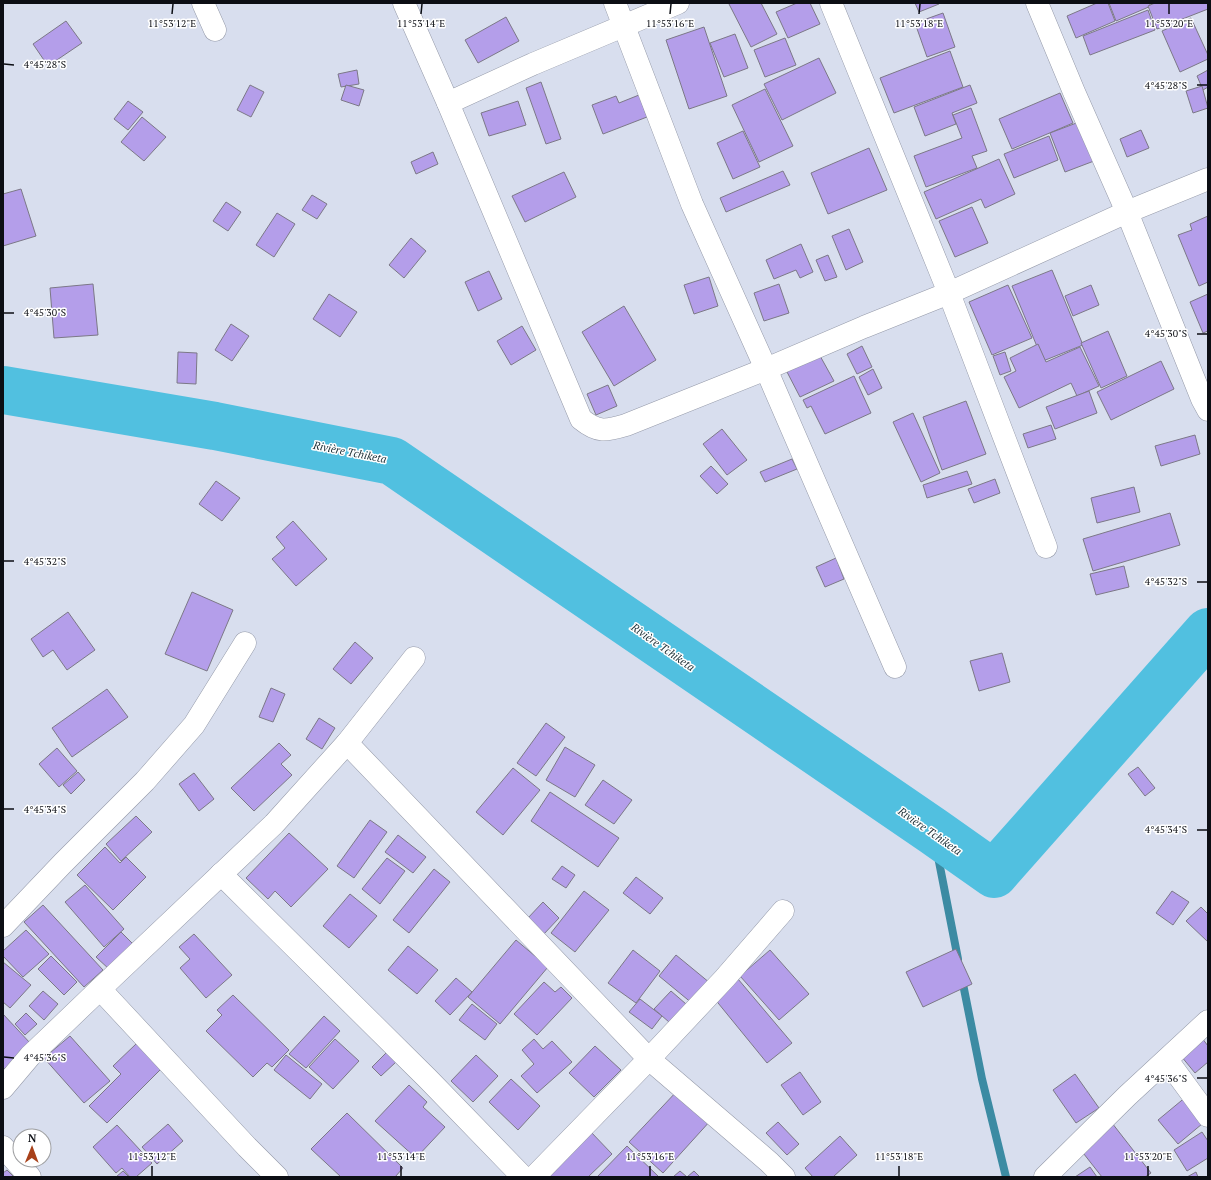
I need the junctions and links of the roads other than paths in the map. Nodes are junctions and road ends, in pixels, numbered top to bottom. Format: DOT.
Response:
graph roads {
  1 [pos="203,3"];
  2 [pos="404,3"];
  3 [pos="615,3"];
  4 [pos="678,3"];
  5 [pos="831,3"];
  6 [pos="1037,3"];
  7 [pos="624,25"];
  8 [pos="215,30"];
  9 [pos="448,103"];
  10 [pos="1208,179"];
  11 [pos="1127,212"];
  12 [pos="949,293"];
  13 [pos="766,369"];
  14 [pos="1208,410"];
  15 [pos="1046,547"];
  16 [pos="245,643"];
  17 [pos="414,658"];
  18 [pos="894,667"];
  19 [pos="347,742"];
  20 [pos="221,874"];
  21 [pos="783,911"];
  22 [pos="7,914"];
  23 [pos="100,989"];
  24 [pos="1208,1021"];
  25 [pos="649,1059"];
  26 [pos="1167,1060"];
  27 [pos="3,1088"];
  28 [pos="1208,1116"];
  29 [pos="3,1147"];
  30 [pos="1054,1174"];
  31 [pos="30,1177"];
  32 [pos="277,1177"];
  33 [pos="523,1177"];
  34 [pos="534,1177"];
  35 [pos="784,1177"];
  1 -- 8 [label="street"];
  2 -- 9 [label="street"];
  3 -- 7 [label="street"];
  4 -- 7 [label="street"];
  5 -- 12 [label="street"];
  6 -- 11 [label="street"];
  7 -- 9 [label="street"];
  7 -- 13 [label="street"];
  9 -- 13 [label="street"];
  10 -- 11 [label="street"];
  11 -- 12 [label="street"];
  11 -- 14 [label="street"];
  12 -- 13 [label="street"];
  12 -- 15 [label="street"];
  13 -- 18 [label="street"];
  16 -- 22 [label="street"];
  17 -- 19 [label="street"];
  19 -- 20 [label="street"];
  19 -- 25 [label="street"];
  20 -- 23 [label="street"];
  20 -- 33 [label="street"];
  21 -- 25 [label="street"];
  23 -- 27 [label="street"];
  23 -- 32 [label="street"];
  24 -- 26 [label="street"];
  25 -- 34 [label="street"];
  25 -- 35 [label="street"];
  26 -- 28 [label="street"];
  26 -- 30 [label="street"];
  29 -- 31 [label="street"];
}
